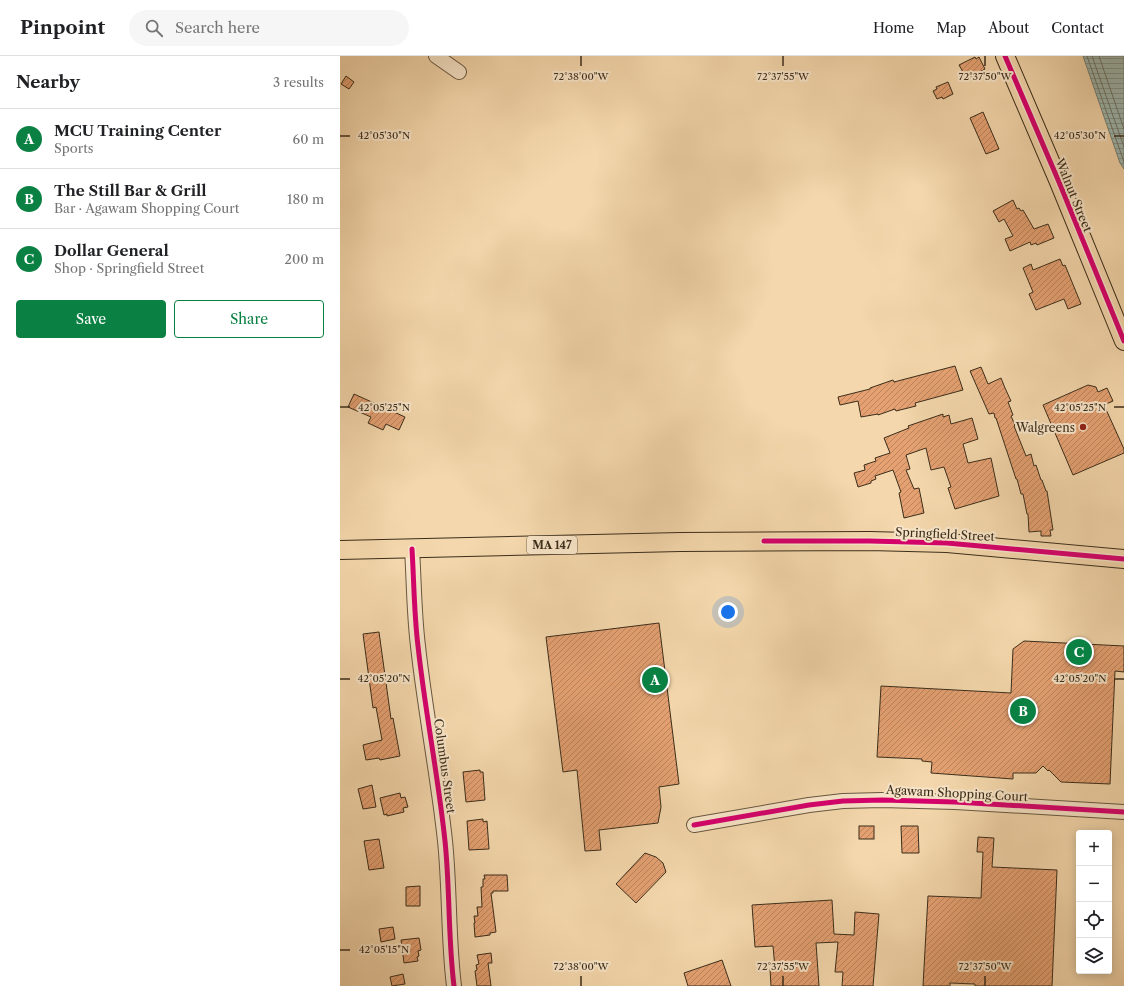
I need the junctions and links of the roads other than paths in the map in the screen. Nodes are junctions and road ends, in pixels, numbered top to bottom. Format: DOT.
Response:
graph roads {
  1 [pos="436,56"];
  2 [pos="1005,56"];
  3 [pos="459,72"];
  4 [pos="1124,341"];
  5 [pos="412,549"];
  6 [pos="340,550"];
  7 [pos="1124,559"];
  8 [pos="1124,812"];
  9 [pos="694,826"];
  10 [pos="454,986"];
  1 -- 3 [label="street"];
  2 -- 4 [label="main road, Walnut Street"];
  5 -- 6 [label="main road, Springfield Street / MA 147"];
  5 -- 7 [label="main road, Springfield Street / MA 147"];
  5 -- 10 [label="street, Columbus Street"];
  8 -- 9 [label="street, Agawam Shopping Court"];
}
